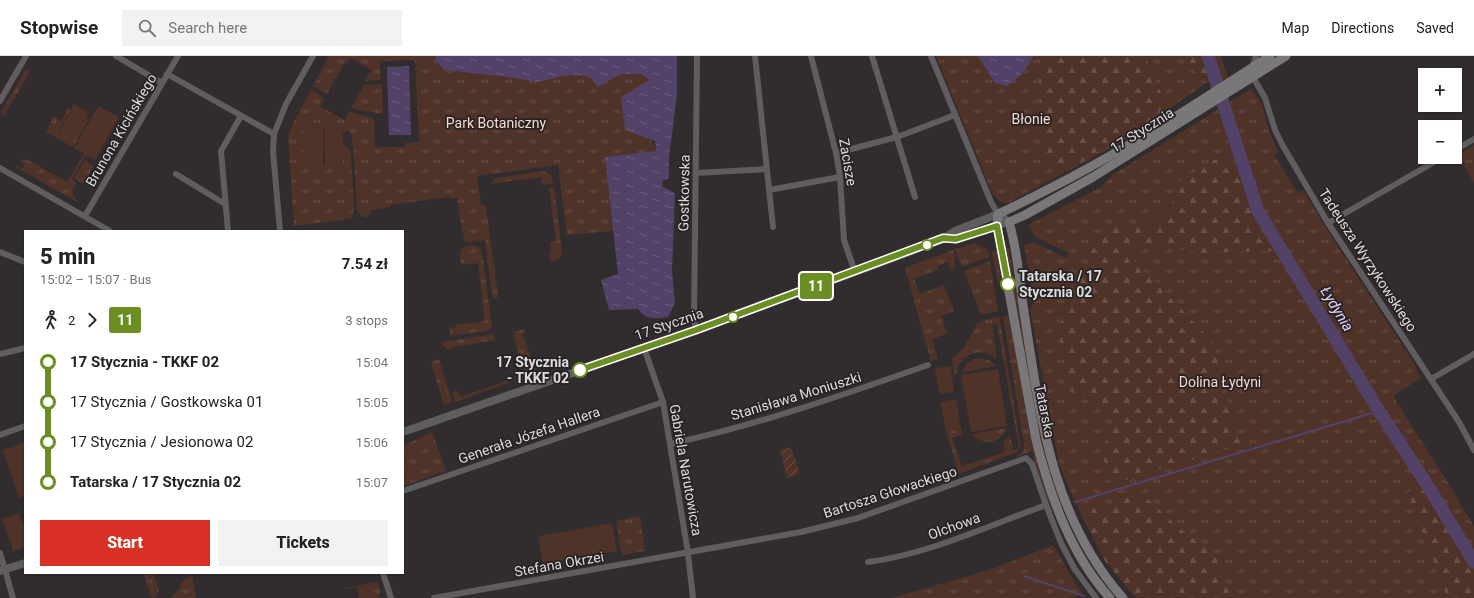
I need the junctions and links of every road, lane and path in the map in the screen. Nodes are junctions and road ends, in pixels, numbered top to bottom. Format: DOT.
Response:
graph roads {
  1 [pos="26,56"];
  2 [pos="116,56"];
  3 [pos="178,56"];
  4 [pos="313,56"];
  5 [pos="697,56"];
  6 [pos="755,56"];
  7 [pos="811,56"];
  8 [pos="872,56"];
  9 [pos="932,56"];
  10 [pos="1256,56"];
  11 [pos="1270,56"];
  12 [pos="1286,56"];
  13 [pos="1252,73"];
  14 [pos="167,74"];
  15 [pos="162,83"];
  16 [pos="0,101"];
  17 [pos="1206,103"];
  18 [pos="956,114"];
  19 [pos="241,116"];
  20 [pos="274,134"];
  21 [pos="897,137"];
  22 [pos="1474,139"];
  23 [pos="1462,146"];
  24 [pos="836,153"];
  25 [pos="1430,164"];
  26 [pos="0,168"];
  27 [pos="767,169"];
  28 [pos="696,173"];
  29 [pos="176,174"];
  30 [pos="840,177"];
  31 [pos="769,190"];
  32 [pos="915,197"];
  33 [pos="225,204"];
  34 [pos="998,214"];
  35 [pos="85,216"];
  36 [pos="1009,222"];
  37 [pos="1328,223"];
  38 [pos="997,226"];
  39 [pos="773,227"];
  40 [pos="108,230"];
  41 [pos="228,230"];
  42 [pos="280,230"];
  43 [pos="943,238"];
  44 [pos="0,252"];
  45 [pos="24,262"];
  46 [pos="855,272"];
  47 [pos="696,330"];
  48 [pos="24,348"];
  49 [pos="644,348"];
  50 [pos="0,354"];
  51 [pos="1474,354"];
  52 [pos="928,365"];
  53 [pos="1431,379"];
  54 [pos="663,402"];
  55 [pos="24,426"];
  56 [pos="404,432"];
  57 [pos="0,435"];
  58 [pos="670,444"];
  59 [pos="1474,450"];
  60 [pos="404,491"];
  61 [pos="1046,505"];
  62 [pos="0,553"];
  63 [pos="688,553"];
  64 [pos="868,562"];
  65 [pos="24,563"];
  66 [pos="3,570"];
  67 [pos="383,574"];
  68 [pos="13,598"];
  69 [pos="391,598"];
  70 [pos="434,598"];
  71 [pos="693,598"];
  72 [pos="1096,598"];
  73 [pos="1110,598"];
  74 [pos="1123,598"];
  1 -- 16 [label="street"];
  2 -- 15 [label="street"];
  3 -- 14 [label="street, Brunona Kicińskiego"];
  4 -- 20 [label="street"];
  5 -- 28 [label="street, Gostkowska"];
  6 -- 27 [label="street"];
  7 -- 24 [label="street, Zacisze"];
  8 -- 21 [label="street"];
  9 -- 18 [label="street"];
  10 -- 13 [label="street"];
  11 -- 13 [label="main road, 17 Stycznia"];
  12 -- 13 [label="main road, 17 Stycznia"];
  13 -- 17 [label="main road, 17 Stycznia"];
  13 -- 37 [label="street, Tadeusza Wyrzykowskiego"];
  14 -- 15 [label="street, Brunona Kicińskiego"];
  14 -- 19 [label="street"];
  15 -- 35 [label="street, Brunona Kicińskiego"];
  17 -- 34 [label="main road, 17 Stycznia"];
  17 -- 36 [label="main road, 17 Stycznia"];
  18 -- 21 [label="street"];
  18 -- 34 [label="street"];
  19 -- 20 [label="street"];
  19 -- 33 [label="street"];
  20 -- 42 [label="street"];
  21 -- 24 [label="street"];
  21 -- 32 [label="street"];
  22 -- 23 [label="street"];
  24 -- 30 [label="street, Zacisze"];
  25 -- 37 [label="street"];
  26 -- 35 [label="street"];
  27 -- 28 [label="street"];
  27 -- 31 [label="street"];
  28 -- 47 [label="street, Gostkowska"];
  29 -- 33 [label="street"];
  30 -- 31 [label="street"];
  30 -- 46 [label="street, Zacisze"];
  31 -- 39 [label="street"];
  33 -- 41 [label="street"];
  34 -- 36 [label="street"];
  34 -- 38 [label="main road, Tatarska"];
  34 -- 43 [label="street, 17 Stycznia"];
  35 -- 40 [label="street"];
  36 -- 38 [label="street, 17 Stycznia"];
  36 -- 74 [label="main road, Tatarska"];
  37 -- 53 [label="street, Tadeusza Wyrzykowskiego"];
  38 -- 43 [label="street, 17 Stycznia"];
  38 -- 73 [label="main road, Tatarska"];
  43 -- 46 [label="street, 17 Stycznia"];
  44 -- 45 [label="street"];
  46 -- 47 [label="street, 17 Stycznia"];
  47 -- 49 [label="street, 17 Stycznia"];
  48 -- 50 [label="street"];
  49 -- 54 [label="street, Gabriela Narutowicza"];
  49 -- 56 [label="street, 17 Stycznia"];
  51 -- 53 [label="street"];
  52 -- 58 [label="street, Stanisława Moniuszki"];
  53 -- 59 [label="street, Tadeusza Wyrzykowskiego"];
  54 -- 58 [label="street, Gabriela Narutowicza"];
  54 -- 60 [label="street, Generała Józefa Hallera"];
  55 -- 57 [label="street"];
  58 -- 63 [label="street, Gabriela Narutowicza"];
  61 -- 63 [label="street, Bartosza Głowackiego"];
  61 -- 64 [label="street, Olchowa"];
  61 -- 72 [label="street"];
  62 -- 66 [label="street"];
  63 -- 70 [label="street, Stefana Okrzei"];
  63 -- 71 [label="street, Gabriela Narutowicza"];
  65 -- 66 [label="street"];
  66 -- 68 [label="street"];
  67 -- 69 [label="street"];
}
